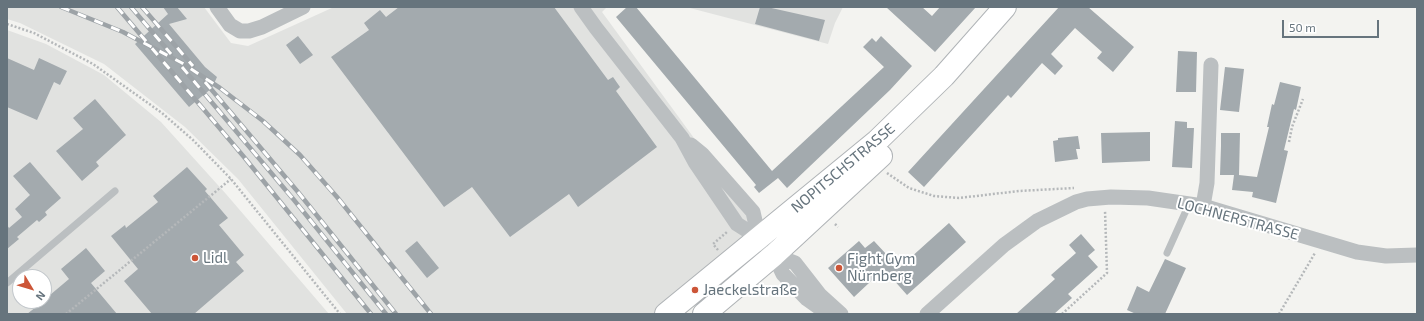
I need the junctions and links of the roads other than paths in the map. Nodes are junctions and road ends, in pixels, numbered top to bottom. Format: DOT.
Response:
graph roads {
  1 [pos="217,7"];
  2 [pos="302,7"];
  3 [pos="581,7"];
  4 [pos="1005,7"];
  5 [pos="1022,7"];
  6 [pos="1211,65"];
  7 [pos="115,191"];
  8 [pos="1196,205"];
  9 [pos="759,238"];
  10 [pos="1167,253"];
  11 [pos="774,255"];
  12 [pos="1417,255"];
  13 [pos="7,284"];
  14 [pos="666,314"];
  15 [pos="704,314"];
  16 [pos="828,314"];
  17 [pos="841,314"];
  18 [pos="927,314"];
  1 -- 2 [label="street"];
  3 -- 9 [label="street"];
  4 -- 9 [label="main road, NOPITSCHSTRASSE"];
  5 -- 11 [label="main road, NOPITSCHSTRASSE"];
  6 -- 8 [label="street"];
  7 -- 13 [label="lane"];
  8 -- 10 [label="lane"];
  8 -- 12 [label="street, LOCHNERSTRASSE"];
  8 -- 18 [label="street, LOCHNERSTRASSE"];
  9 -- 11 [label="street"];
  9 -- 14 [label="main road, NOPITSCHSTRASSE"];
  11 -- 15 [label="main road, NOPITSCHSTRASSE"];
  11 -- 16 [label="street"];
  11 -- 17 [label="street"];
}
